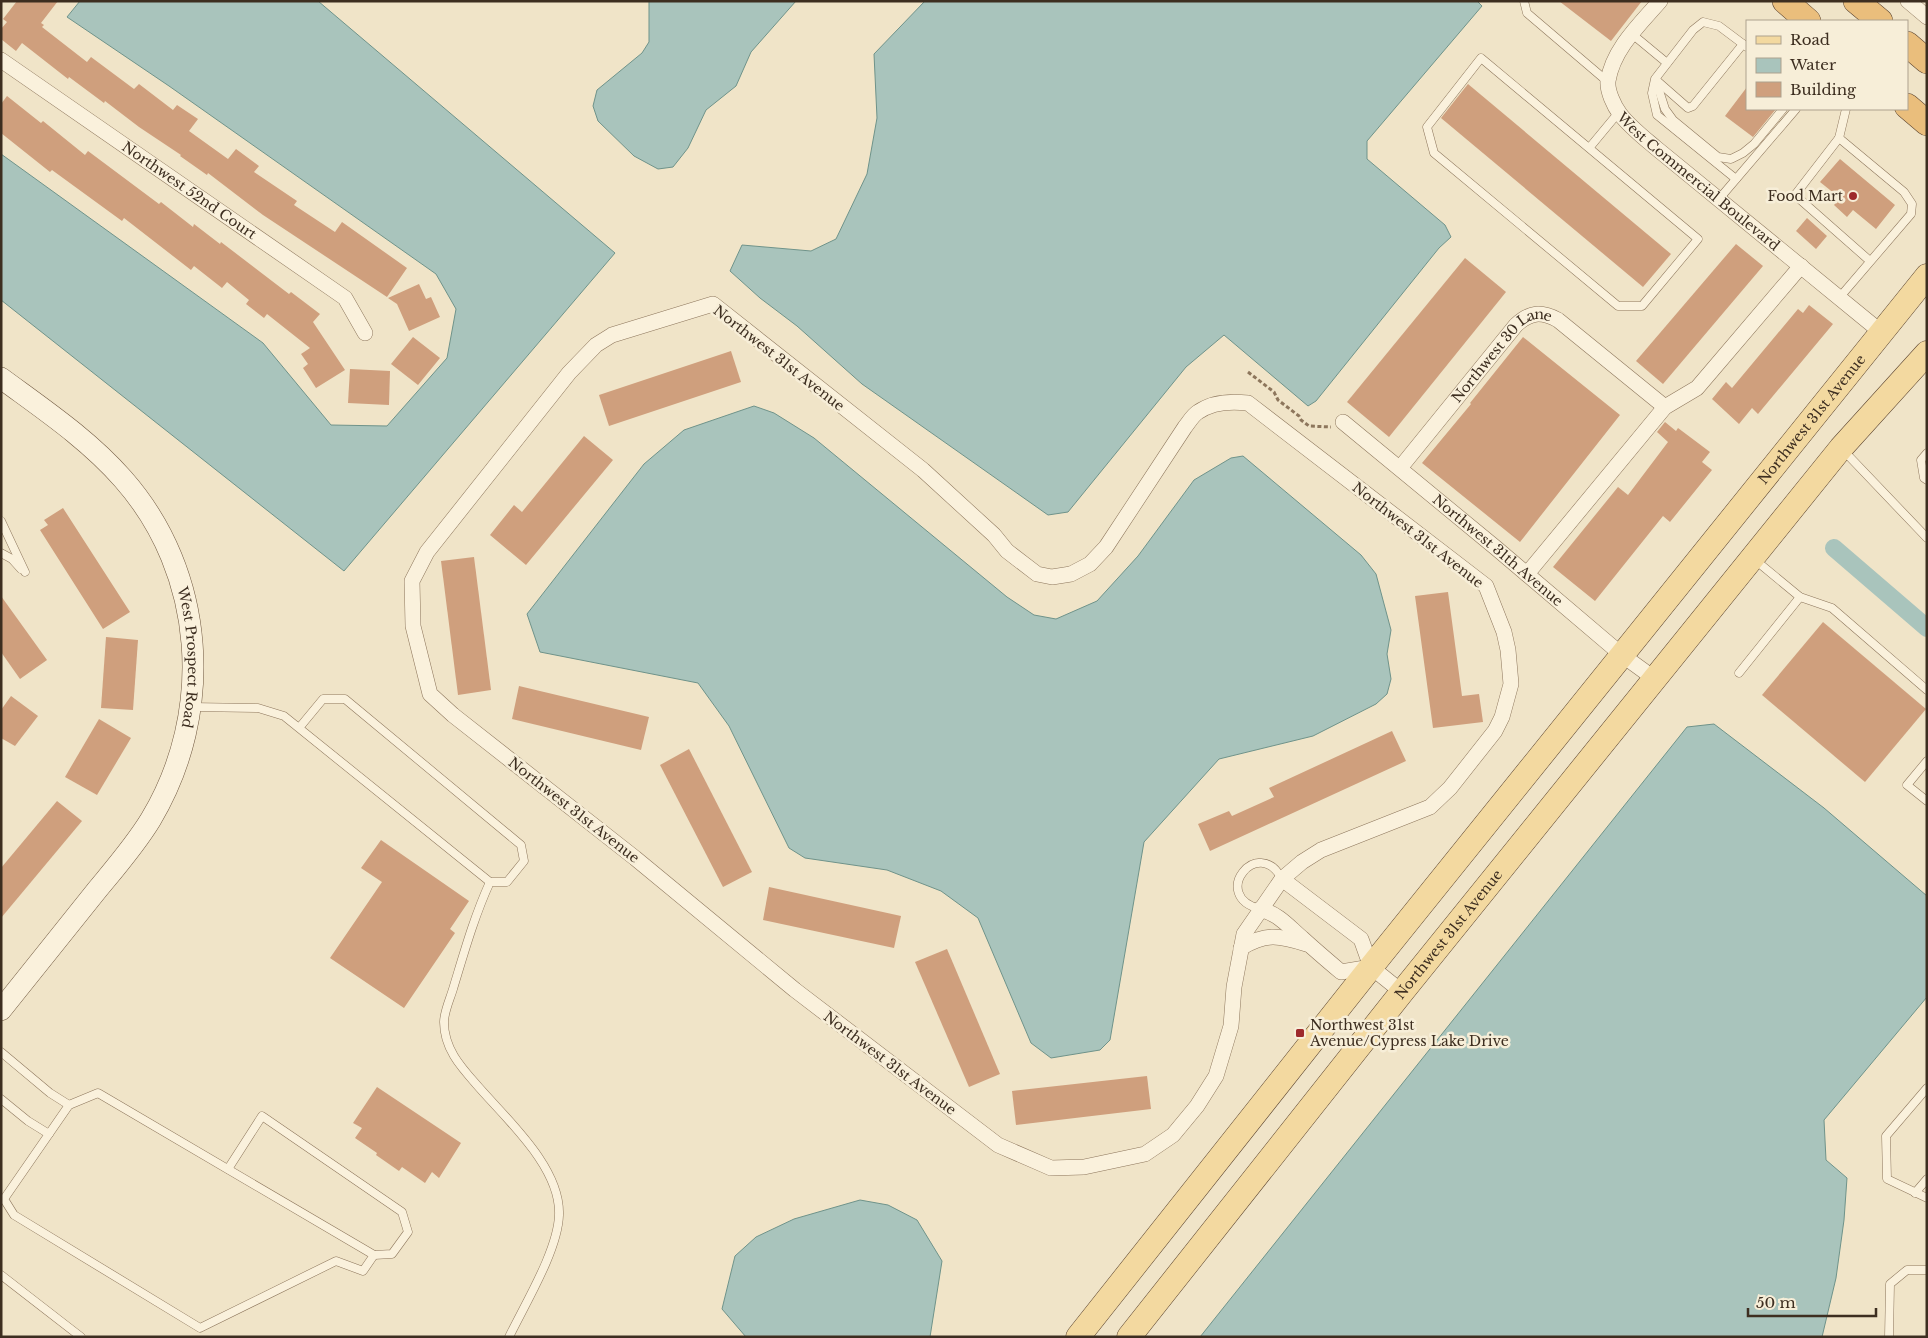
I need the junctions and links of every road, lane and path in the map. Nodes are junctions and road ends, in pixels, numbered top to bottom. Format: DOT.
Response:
graph roads {
  1 [pos="1524,1"];
  2 [pos="1660,1"];
  3 [pos="1785,1"];
  4 [pos="1856,1"];
  5 [pos="1908,1"];
  6 [pos="1927,17"];
  7 [pos="1807,20"];
  8 [pos="1879,20"];
  9 [pos="1632,34"];
  10 [pos="1908,45"];
  11 [pos="1745,46"];
  12 [pos="1,60"];
  13 [pos="1927,61"];
  14 [pos="1667,64"];
  15 [pos="1655,79"];
  16 [pos="1608,82"];
  17 [pos="1908,107"];
  18 [pos="1782,110"];
  19 [pos="1795,110"];
  20 [pos="1846,110"];
  21 [pos="1619,112"];
  22 [pos="1927,123"];
  23 [pos="1839,138"];
  24 [pos="1590,147"];
  25 [pos="1736,179"];
  26 [pos="1719,199"];
  27 [pos="1870,261"];
  28 [pos="1801,266"];
  29 [pos="1927,276"];
  30 [pos="1839,298"];
  31 [pos="1881,332"];
  32 [pos="365,333"];
  33 [pos="1927,353"];
  34 [pos="1248,372"];
  35 [pos="1,378"];
  36 [pos="1665,407"];
  37 [pos="1343,422"];
  38 [pos="1841,448"];
  39 [pos="1927,454"];
  40 [pos="1400,468"];
  41 [pos="1927,480"];
  42 [pos="1,521"];
  43 [pos="1927,538"];
  44 [pos="1,553"];
  45 [pos="1753,557"];
  46 [pos="1527,574"];
  47 [pos="1800,597"];
  48 [pos="1622,655"];
  49 [pos="1739,673"];
  50 [pos="1655,679"];
  51 [pos="1927,690"];
  52 [pos="191,707"];
  53 [pos="299,728"];
  54 [pos="1927,761"];
  55 [pos="1927,801"];
  56 [pos="1282,879"];
  57 [pos="490,882"];
  58 [pos="1260,909"];
  59 [pos="1310,945"];
  60 [pos="1241,948"];
  61 [pos="1371,967"];
  62 [pos="1402,992"];
  63 [pos="1,1010"];
  64 [pos="1,1052"];
  65 [pos="1927,1088"];
  66 [pos="1,1099"];
  67 [pos="69,1106"];
  68 [pos="49,1134"];
  69 [pos="228,1169"];
  70 [pos="1927,1179"];
  71 [pos="1915,1193"];
  72 [pos="1927,1198"];
  73 [pos="374,1255"];
  74 [pos="1927,1270"];
  75 [pos="1,1275"];
  76 [pos="81,1337"];
  77 [pos="510,1337"];
  78 [pos="1078,1337"];
  79 [pos="1130,1337"];
  80 [pos="1889,1337"];
  1 -- 16 [label="lane"];
  2 -- 9 [label="street"];
  3 -- 7 [label="highway"];
  4 -- 8 [label="highway"];
  5 -- 6 [label="street"];
  9 -- 14 [label="lane"];
  9 -- 16 [label="street"];
  10 -- 13 [label="highway"];
  11 -- 14 [label="lane"];
  11 -- 15 [label="lane"];
  12 -- 32 [label="street, Northwest 52nd Court"];
  14 -- 15 [label="lane"];
  15 -- 18 [label="lane"];
  15 -- 25 [label="lane"];
  16 -- 21 [label="street, West Commercial Boulevard"];
  17 -- 22 [label="highway"];
  19 -- 25 [label="lane"];
  20 -- 23 [label="lane"];
  21 -- 24 [label="lane"];
  21 -- 26 [label="street, West Commercial Boulevard"];
  23 -- 27 [label="lane"];
  23 -- 27 [label="lane"];
  24 -- 24 [label="lane"];
  25 -- 26 [label="lane"];
  26 -- 28 [label="street, West Commercial Boulevard"];
  27 -- 30 [label="lane"];
  28 -- 30 [label="street, West Commercial Boulevard"];
  28 -- 36 [label="street"];
  29 -- 31 [label="main road, Northwest 31st Avenue"];
  30 -- 31 [label="street, West Commercial Boulevard"];
  31 -- 48 [label="main road, Northwest 31st Avenue"];
  33 -- 38 [label="main road, Northwest 31st Avenue"];
  34 -- 37 [label="path"];
  35 -- 52 [label="main road, West Prospect Road"];
  36 -- 40 [label="street, Northwest 30 Lane"];
  36 -- 46 [label="street"];
  37 -- 40 [label="street, Northwest 31th Avenue"];
  38 -- 43 [label="lane"];
  38 -- 45 [label="main road, Northwest 31st Avenue"];
  39 -- 41 [label="lane"];
  40 -- 46 [label="street, Northwest 31th Avenue"];
  42 -- 44 [label="lane"];
  45 -- 47 [label="lane"];
  45 -- 50 [label="main road, Northwest 31st Avenue"];
  46 -- 48 [label="street, Northwest 31th Avenue"];
  47 -- 49 [label="lane"];
  47 -- 51 [label="lane"];
  48 -- 50 [label="street, Northwest 31th Avenue"];
  48 -- 61 [label="main road, Northwest 31st Avenue"];
  50 -- 62 [label="main road, Northwest 31st Avenue"];
  52 -- 53 [label="lane"];
  52 -- 63 [label="main road, West Prospect Road"];
  53 -- 57 [label="lane"];
  53 -- 57 [label="lane"];
  54 -- 55 [label="lane"];
  56 -- 58 [label="street, Northwest 31st Avenue"];
  56 -- 58 [label="lane"];
  56 -- 60 [label="street, Northwest 31st Avenue"];
  56 -- 61 [label="street"];
  57 -- 77 [label="lane"];
  58 -- 59 [label="street"];
  58 -- 60 [label="street, Northwest 31st Avenue"];
  59 -- 60 [label="street"];
  59 -- 61 [label="street"];
  61 -- 62 [label="street"];
  61 -- 78 [label="main road, Northwest 31st Avenue"];
  62 -- 79 [label="main road, Northwest 31st Avenue"];
  64 -- 67 [label="lane"];
  65 -- 71 [label="lane"];
  66 -- 68 [label="lane"];
  67 -- 68 [label="lane"];
  67 -- 69 [label="lane"];
  68 -- 73 [label="lane"];
  69 -- 73 [label="lane"];
  69 -- 73 [label="lane"];
  70 -- 71 [label="lane"];
  71 -- 72 [label="lane"];
  74 -- 80 [label="lane"];
  75 -- 76 [label="lane"];
}
